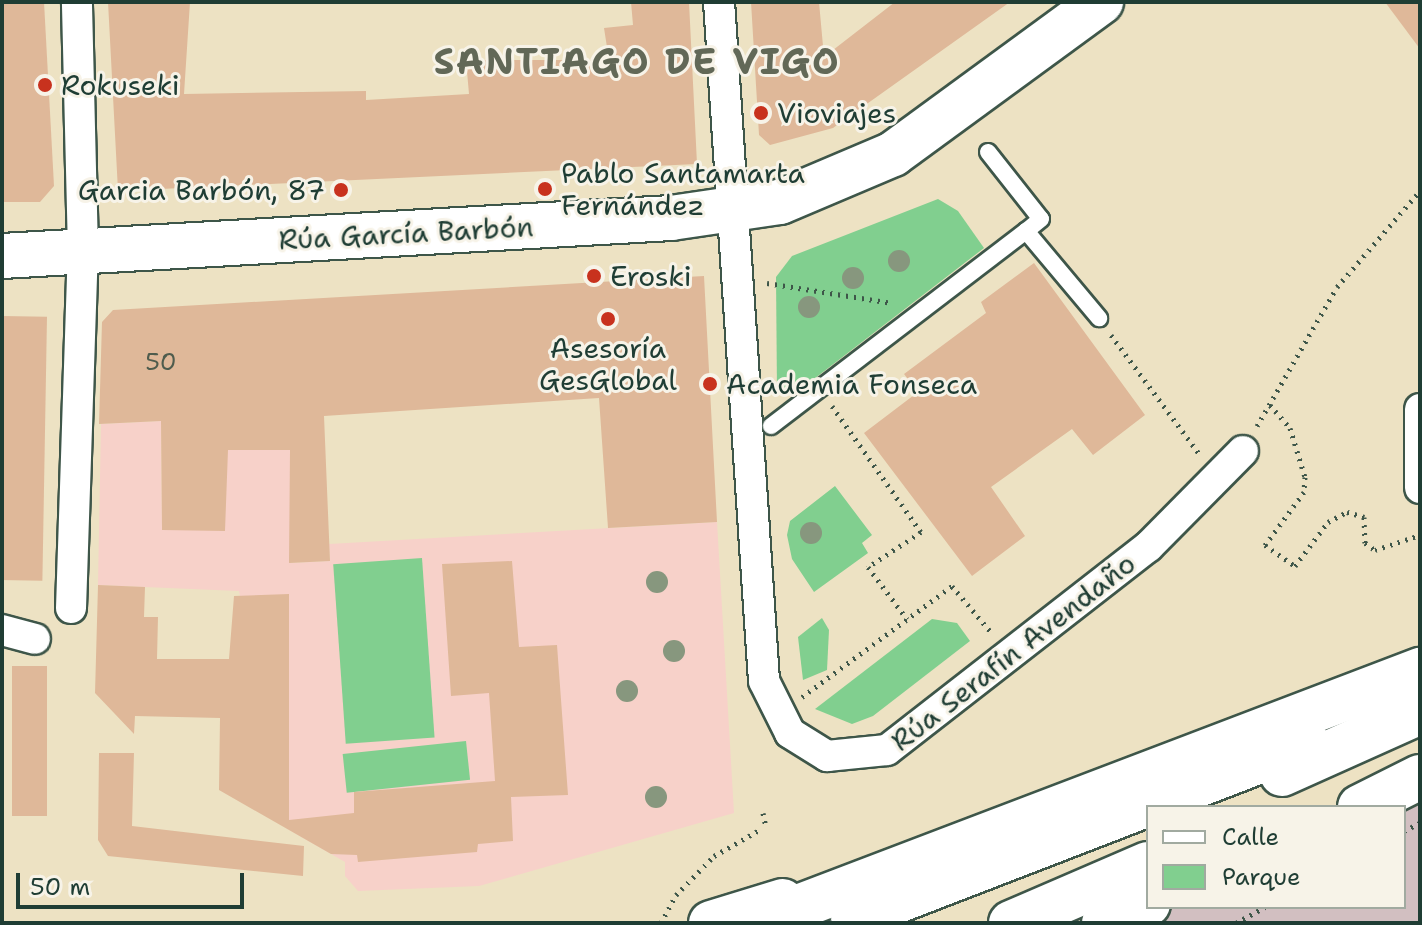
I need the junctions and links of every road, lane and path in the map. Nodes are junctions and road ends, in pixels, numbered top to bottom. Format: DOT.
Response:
graph roads {
  1 [pos="77,2"];
  2 [pos="719,2"];
  3 [pos="1101,2"];
  4 [pos="988,152"];
  5 [pos="1420,191"];
  6 [pos="729,212"];
  7 [pos="1026,231"];
  8 [pos="83,251"];
  9 [pos="2,256"];
  10 [pos="762,282"];
  11 [pos="909,306"];
  12 [pos="1099,318"];
  13 [pos="820,389"];
  14 [pos="1270,405"];
  15 [pos="1420,409"];
  16 [pos="771,426"];
  17 [pos="1243,451"];
  18 [pos="1205,461"];
  19 [pos="1420,488"];
  20 [pos="1420,535"];
  21 [pos="71,608"];
  22 [pos="907,619"];
  23 [pos="2,630"];
  24 [pos="997,638"];
  25 [pos="35,639"];
  26 [pos="1420,670"];
  27 [pos="1420,695"];
  28 [pos="798,700"];
  29 [pos="1420,712"];
  30 [pos="1420,736"];
  31 [pos="1420,777"];
  32 [pos="1207,805"];
  33 [pos="1282,805"];
  34 [pos="1364,805"];
  35 [pos="763,813"];
  36 [pos="1146,830"];
  37 [pos="923,857"];
  38 [pos="1146,865"];
  39 [pos="1146,905"];
  40 [pos="1261,909"];
  41 [pos="661,923"];
  42 [pos="711,923"];
  43 [pos="756,923"];
  44 [pos="839,923"];
  45 [pos="913,923"];
  46 [pos="1011,923"];
  47 [pos="1104,923"];
  48 [pos="1236,923"];
  1 -- 8 [label="street"];
  2 -- 6 [label="street, Rúa Serafín Avendaño"];
  3 -- 6 [label="main road, Rúa García Barbón"];
  4 -- 7 [label="lane"];
  5 -- 14 [label="path"];
  6 -- 8 [label="main road, Rúa García Barbón"];
  6 -- 17 [label="street, Rúa Serafín Avendaño"];
  7 -- 12 [label="lane"];
  7 -- 13 [label="lane"];
  8 -- 9 [label="main road, Rúa García Barbón"];
  8 -- 21 [label="street"];
  10 -- 11 [label="path"];
  12 -- 18 [label="path"];
  13 -- 16 [label="lane"];
  13 -- 22 [label="path"];
  14 -- 17 [label="path"];
  14 -- 20 [label="path"];
  15 -- 19 [label="street"];
  22 -- 24 [label="path"];
  22 -- 28 [label="path"];
  23 -- 25 [label="street"];
  26 -- 37 [label="main road"];
  27 -- 44 [label="main road"];
  29 -- 32 [label="main road"];
  30 -- 33 [label="main road"];
  31 -- 34 [label="main road"];
  35 -- 41 [label="path"];
  36 -- 45 [label="main road"];
  37 -- 42 [label="main road"];
  37 -- 43 [label="main road"];
  38 -- 46 [label="main road"];
  39 -- 47 [label="main road"];
  40 -- 48 [label="path"];
}
